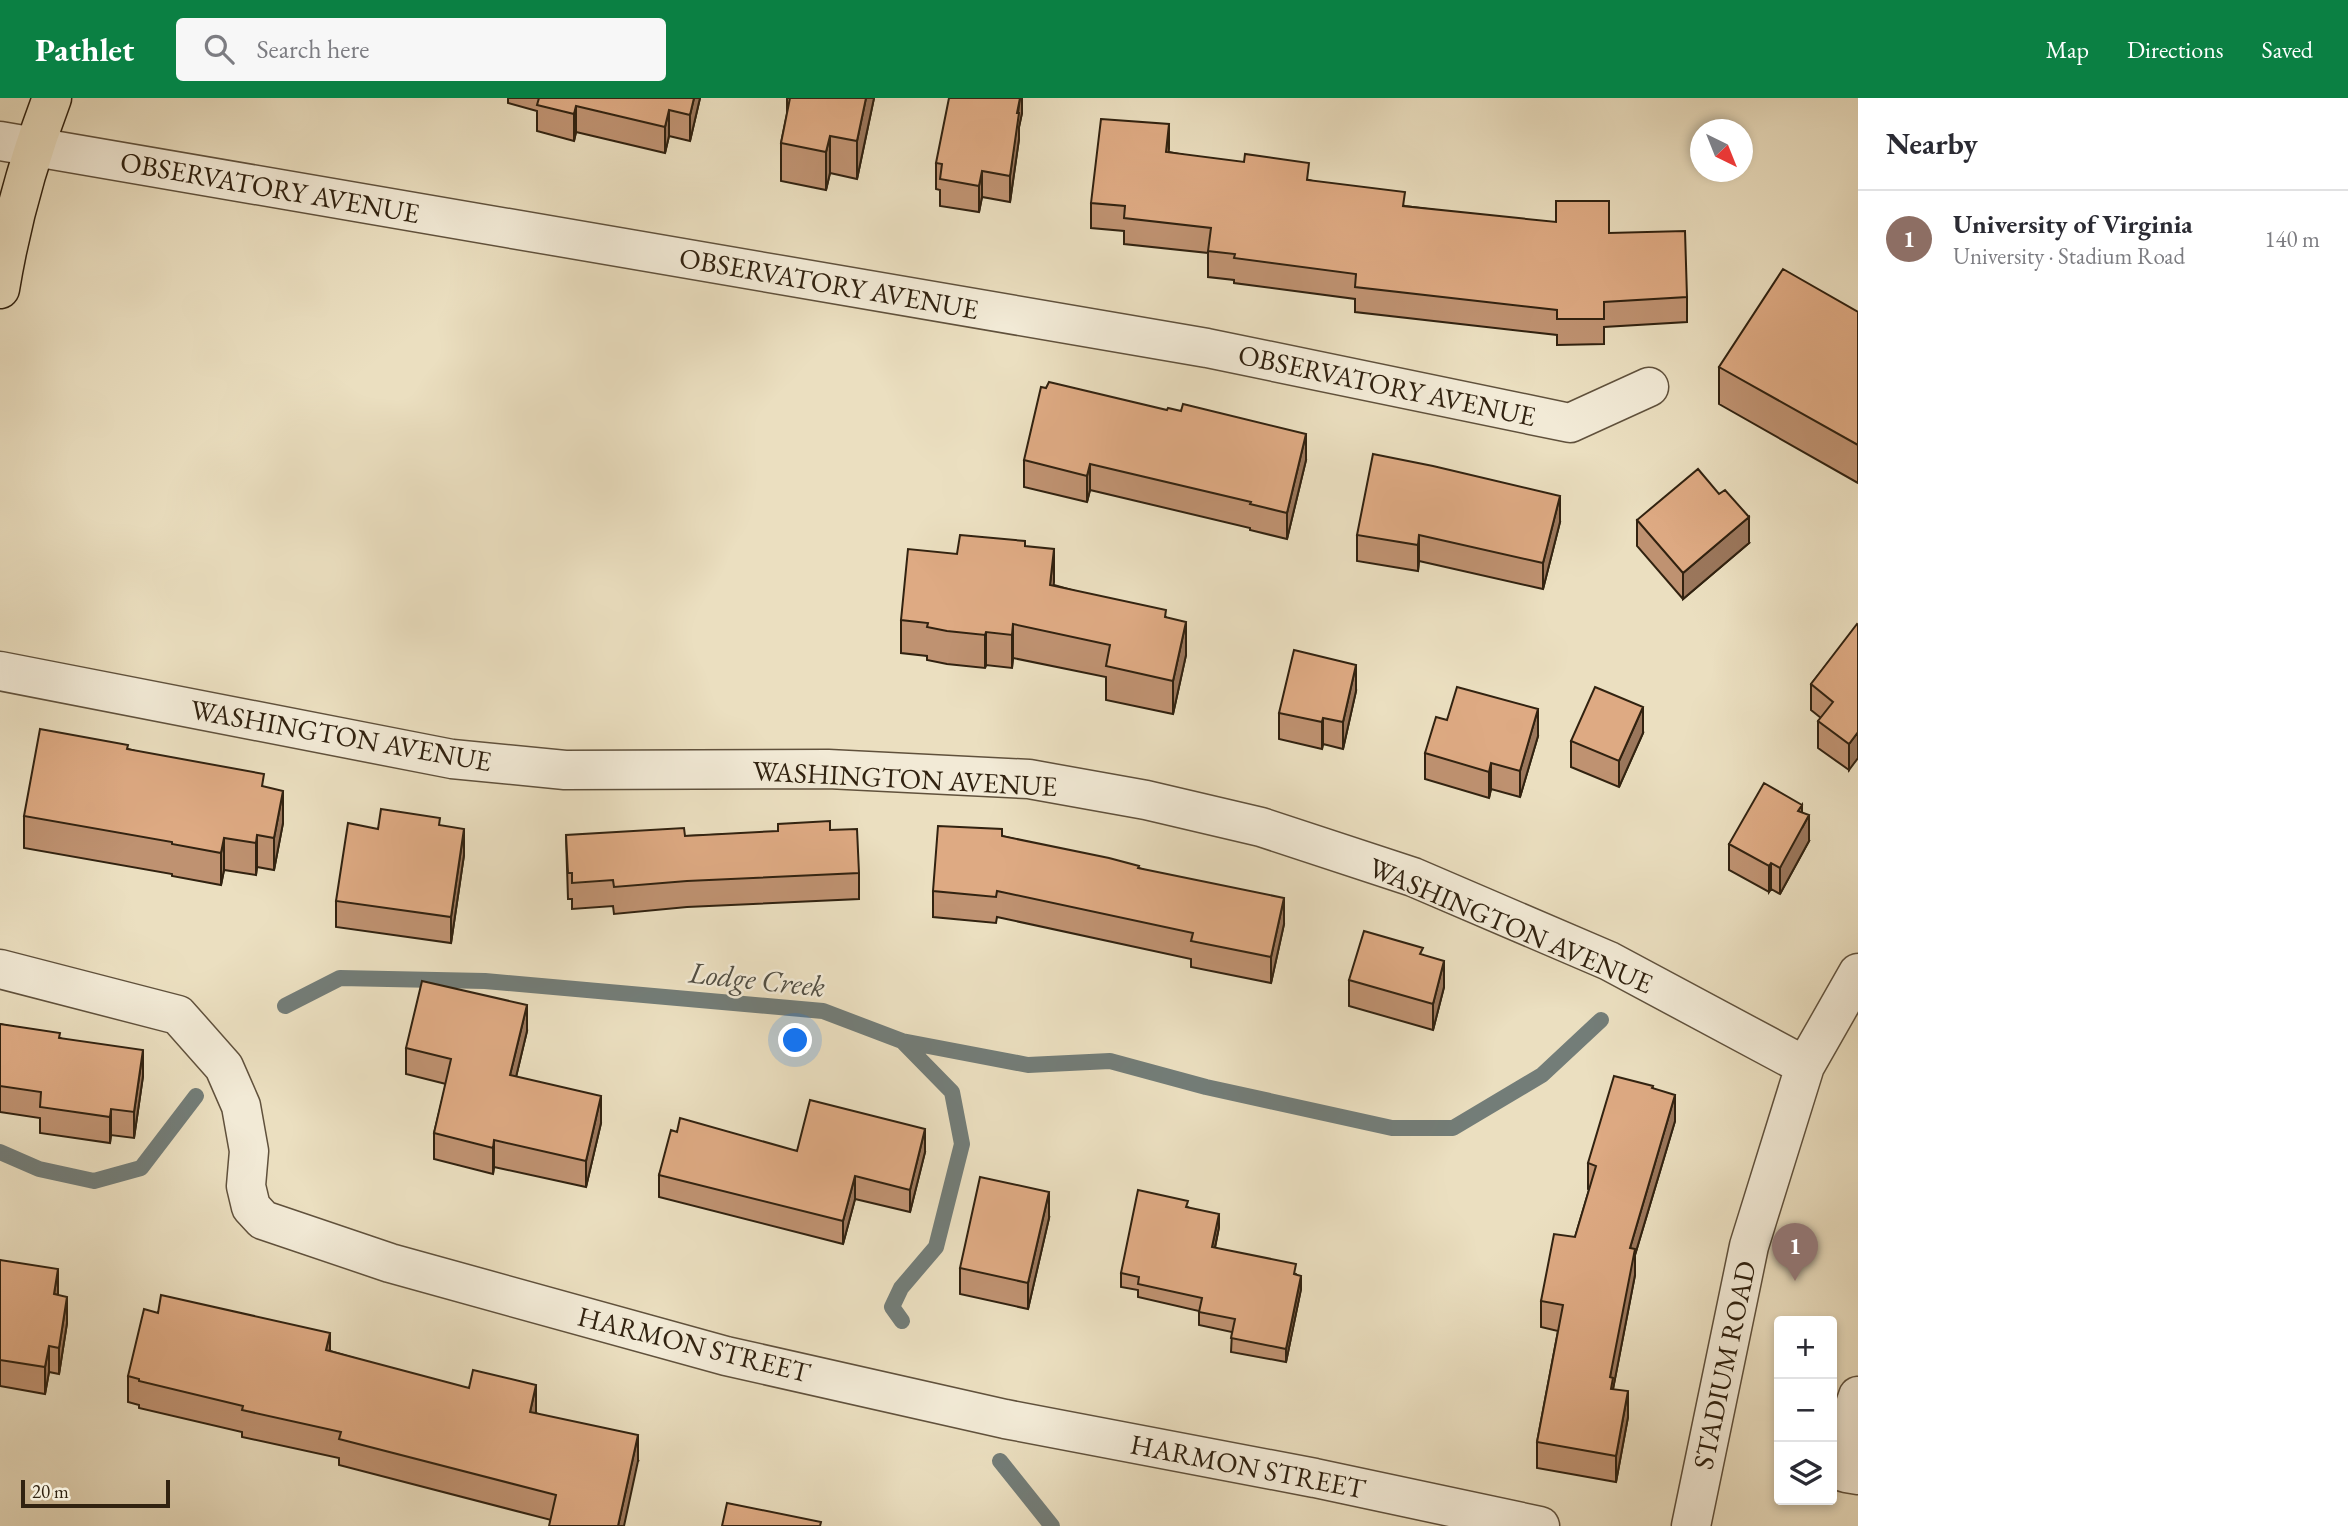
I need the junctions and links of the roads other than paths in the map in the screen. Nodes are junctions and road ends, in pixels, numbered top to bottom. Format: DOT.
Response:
graph roads {
  1 [pos="52,98"];
  2 [pos="17,143"];
  3 [pos="0,289"];
  4 [pos="1649,387"];
  5 [pos="0,671"];
  6 [pos="0,969"];
  7 [pos="1858,973"];
  8 [pos="1805,1066"];
  9 [pos="1858,1396"];
  10 [pos="1858,1475"];
  11 [pos="1540,1526"];
  12 [pos="1691,1526"];
  1 -- 2 [label="main road"];
  2 -- 3 [label="main road"];
  2 -- 4 [label="street, OBSERVATORY AVENUE"];
  5 -- 8 [label="street, WASHINGTON AVENUE"];
  6 -- 11 [label="street, HARMON STREET"];
  7 -- 8 [label="street, STADIUM ROAD"];
  8 -- 12 [label="street, STADIUM ROAD"];
  9 -- 10 [label="street"];
}
